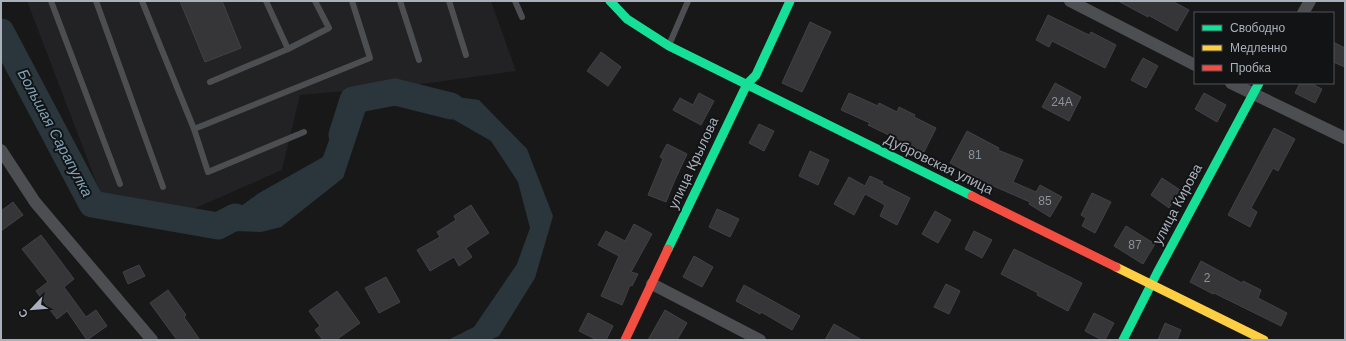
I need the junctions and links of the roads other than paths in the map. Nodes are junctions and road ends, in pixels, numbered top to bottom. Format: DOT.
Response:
graph roads {
  1 [pos="51,1"];
  2 [pos="96,1"];
  3 [pos="142,1"];
  4 [pos="266,1"];
  5 [pos="315,1"];
  6 [pos="352,1"];
  7 [pos="400,1"];
  8 [pos="449,1"];
  9 [pos="515,1"];
  10 [pos="610,1"];
  11 [pos="688,1"];
  12 [pos="790,1"];
  13 [pos="1070,1"];
  14 [pos="1310,1"];
  15 [pos="1304,12"];
  16 [pos="522,17"];
  17 [pos="669,46"];
  18 [pos="288,49"];
  19 [pos="466,55"];
  20 [pos="419,60"];
  21 [pos="1194,64"];
  22 [pos="210,82"];
  23 [pos="747,84"];
  24 [pos="1232,84"];
  25 [pos="1258,84"];
  26 [pos="1252,94"];
  27 [pos="194,129"];
  28 [pos="304,132"];
  29 [pos="1345,138"];
  30 [pos="1,150"];
  31 [pos="120,184"];
  32 [pos="163,187"];
  33 [pos="652,284"];
  34 [pos="1152,284"];
  35 [pos="152,340"];
  36 [pos="625,340"];
  37 [pos="760,340"];
  38 [pos="1123,340"];
  39 [pos="1264,340"];
  1 -- 31 [label="lane"];
  2 -- 32 [label="lane"];
  3 -- 27 [label="lane"];
  4 -- 18 [label="lane"];
  5 -- 18 [label="lane"];
  6 -- 27 [label="lane"];
  7 -- 20 [label="lane"];
  8 -- 19 [label="lane"];
  9 -- 16 [label="lane"];
  10 -- 17 [label="street, Дубровская улица"];
  11 -- 17 [label="lane"];
  12 -- 23 [label="street, улица Крылова"];
  13 -- 21 [label="street"];
  14 -- 15 [label="street"];
  17 -- 23 [label="street, Дубровская улица"];
  18 -- 22 [label="lane"];
  23 -- 33 [label="street, улица Крылова"];
  23 -- 34 [label="street, Дубровская улица"];
  24 -- 26 [label="street"];
  25 -- 26 [label="street, улица Кирова"];
  26 -- 29 [label="street"];
  26 -- 34 [label="street, улица Кирова"];
  27 -- 28 [label="lane"];
  30 -- 35 [label="street"];
  33 -- 36 [label="street, улица Крылова"];
  33 -- 37 [label="street"];
  34 -- 38 [label="street, улица Кирова"];
  34 -- 39 [label="street, Дубровская улица"];
}
